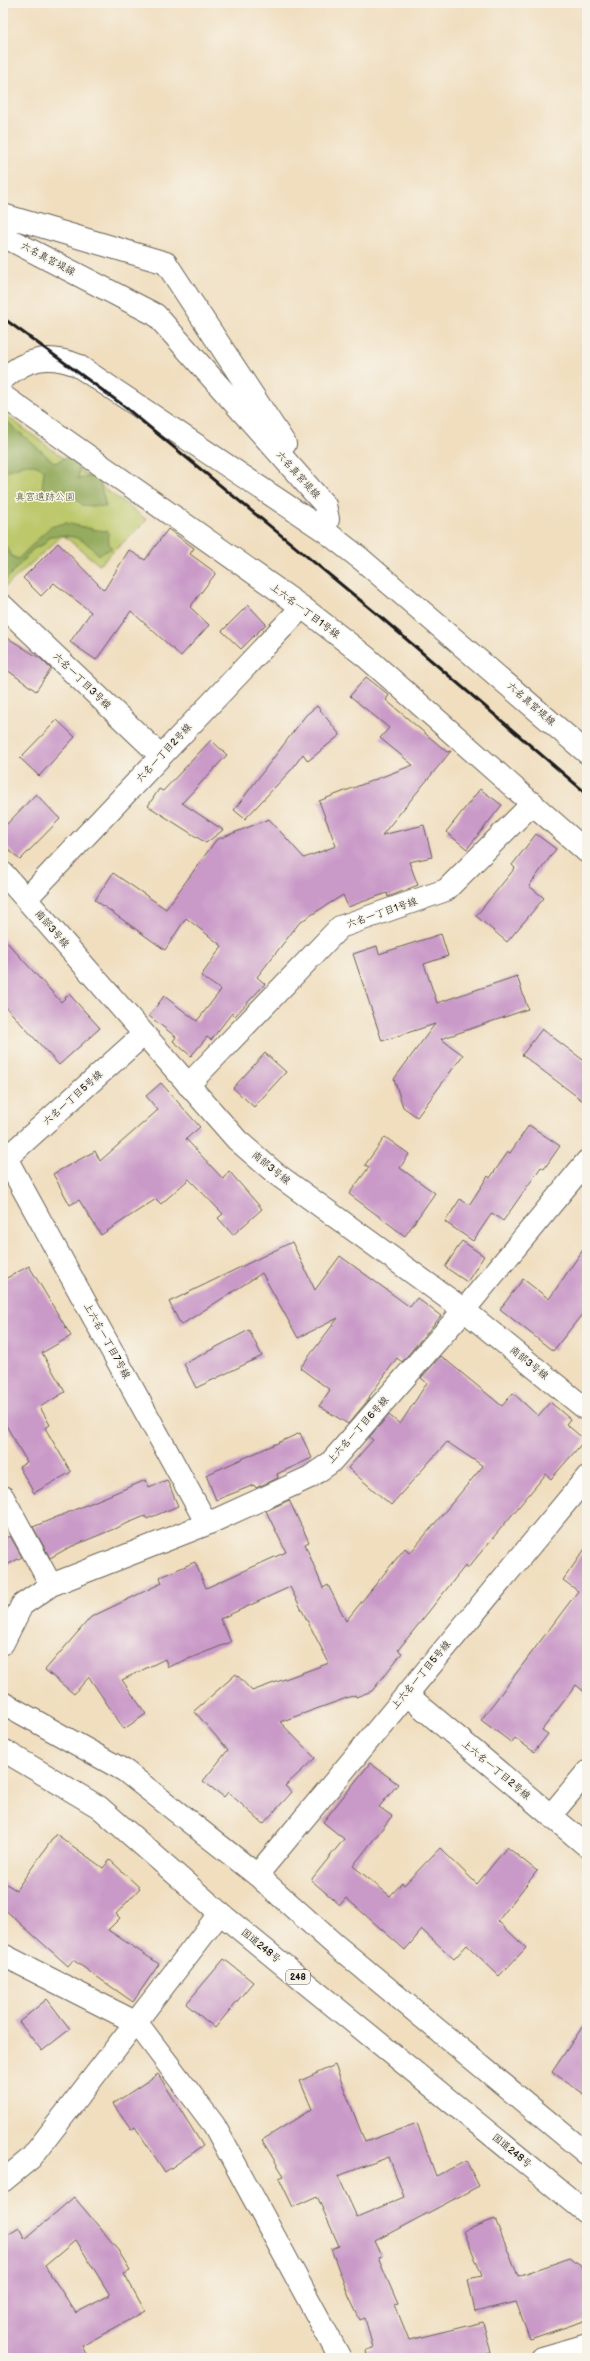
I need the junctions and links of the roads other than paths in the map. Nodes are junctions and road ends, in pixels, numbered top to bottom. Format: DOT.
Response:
graph roads {
  1 [pos="3,215"];
  2 [pos="3,236"];
  3 [pos="3,379"];
  4 [pos="3,396"];
  5 [pos="325,505"];
  6 [pos="325,531"];
  7 [pos="3,606"];
  8 [pos="302,608"];
  9 [pos="587,753"];
  10 [pos="161,756"];
  11 [pos="533,803"];
  12 [pos="587,852"];
  13 [pos="3,874"];
  14 [pos="26,899"];
  15 [pos="143,1035"];
  16 [pos="188,1085"];
  17 [pos="5,1160"];
  18 [pos="587,1161"];
  19 [pos="464,1310"];
  20 [pos="587,1410"];
  21 [pos="587,1477"];
  22 [pos="3,1497"];
  23 [pos="207,1524"];
  24 [pos="51,1585"];
  25 [pos="3,1643"];
  26 [pos="406,1694"];
  27 [pos="3,1703"];
  28 [pos="3,1750"];
  29 [pos="587,1772"];
  30 [pos="551,1815"];
  31 [pos="587,1846"];
  32 [pos="256,1876"];
  33 [pos="220,1913"];
  34 [pos="3,1956"];
  35 [pos="137,2023"];
  36 [pos="587,2154"];
  37 [pos="3,2181"];
  38 [pos="587,2213"];
  39 [pos="587,2345"];
  40 [pos="340,2358"];
  41 [pos="542,2358"];
  1 -- 5 [label="main road"];
  2 -- 5 [label="main road, 六名真宮堤線"];
  3 -- 6 [label="main road"];
  4 -- 8 [label="main road, 上六名一丁目1号線"];
  5 -- 6 [label="main road, 六名真宮堤線"];
  6 -- 9 [label="main road, 六名真宮堤線"];
  7 -- 10 [label="main road, 六名一丁目3号線"];
  8 -- 10 [label="main road, 六名一丁目2号線"];
  8 -- 11 [label="main road, 上六名一丁目1号線"];
  10 -- 14 [label="main road, 六名一丁目2号線"];
  11 -- 12 [label="main road, 上六名一丁目1号線"];
  11 -- 16 [label="main road, 六名一丁目1号線"];
  13 -- 14 [label="main road, 南部3号線"];
  14 -- 15 [label="main road, 南部3号線"];
  15 -- 16 [label="main road, 南部3号線"];
  15 -- 17 [label="main road, 六名一丁目5号線"];
  16 -- 19 [label="main road, 南部3号線"];
  17 -- 23 [label="main road, 上六名一丁目7号線"];
  18 -- 19 [label="main road, 上六名一丁目6号線"];
  19 -- 20 [label="main road, 南部3号線"];
  19 -- 23 [label="main road, 上六名一丁目6号線"];
  21 -- 26 [label="main road, 上六名一丁目5号線"];
  22 -- 24 [label="main road"];
  23 -- 24 [label="main road, 上六名一丁目6号線"];
  24 -- 25 [label="main road, 上六名一丁目6号線"];
  26 -- 30 [label="main road, 上六名一丁目2号線"];
  26 -- 32 [label="main road, 上六名一丁目5号線"];
  27 -- 32 [label="main road"];
  28 -- 33 [label="main road, 国道248号 / 248"];
  29 -- 30 [label="main road"];
  30 -- 31 [label="main road, 上六名一丁目2号線"];
  32 -- 36 [label="main road"];
  33 -- 35 [label="main road"];
  33 -- 38 [label="main road, 国道248号 / 248"];
  34 -- 35 [label="main road"];
  35 -- 37 [label="main road"];
  35 -- 40 [label="main road"];
  39 -- 41 [label="main road"];
}
